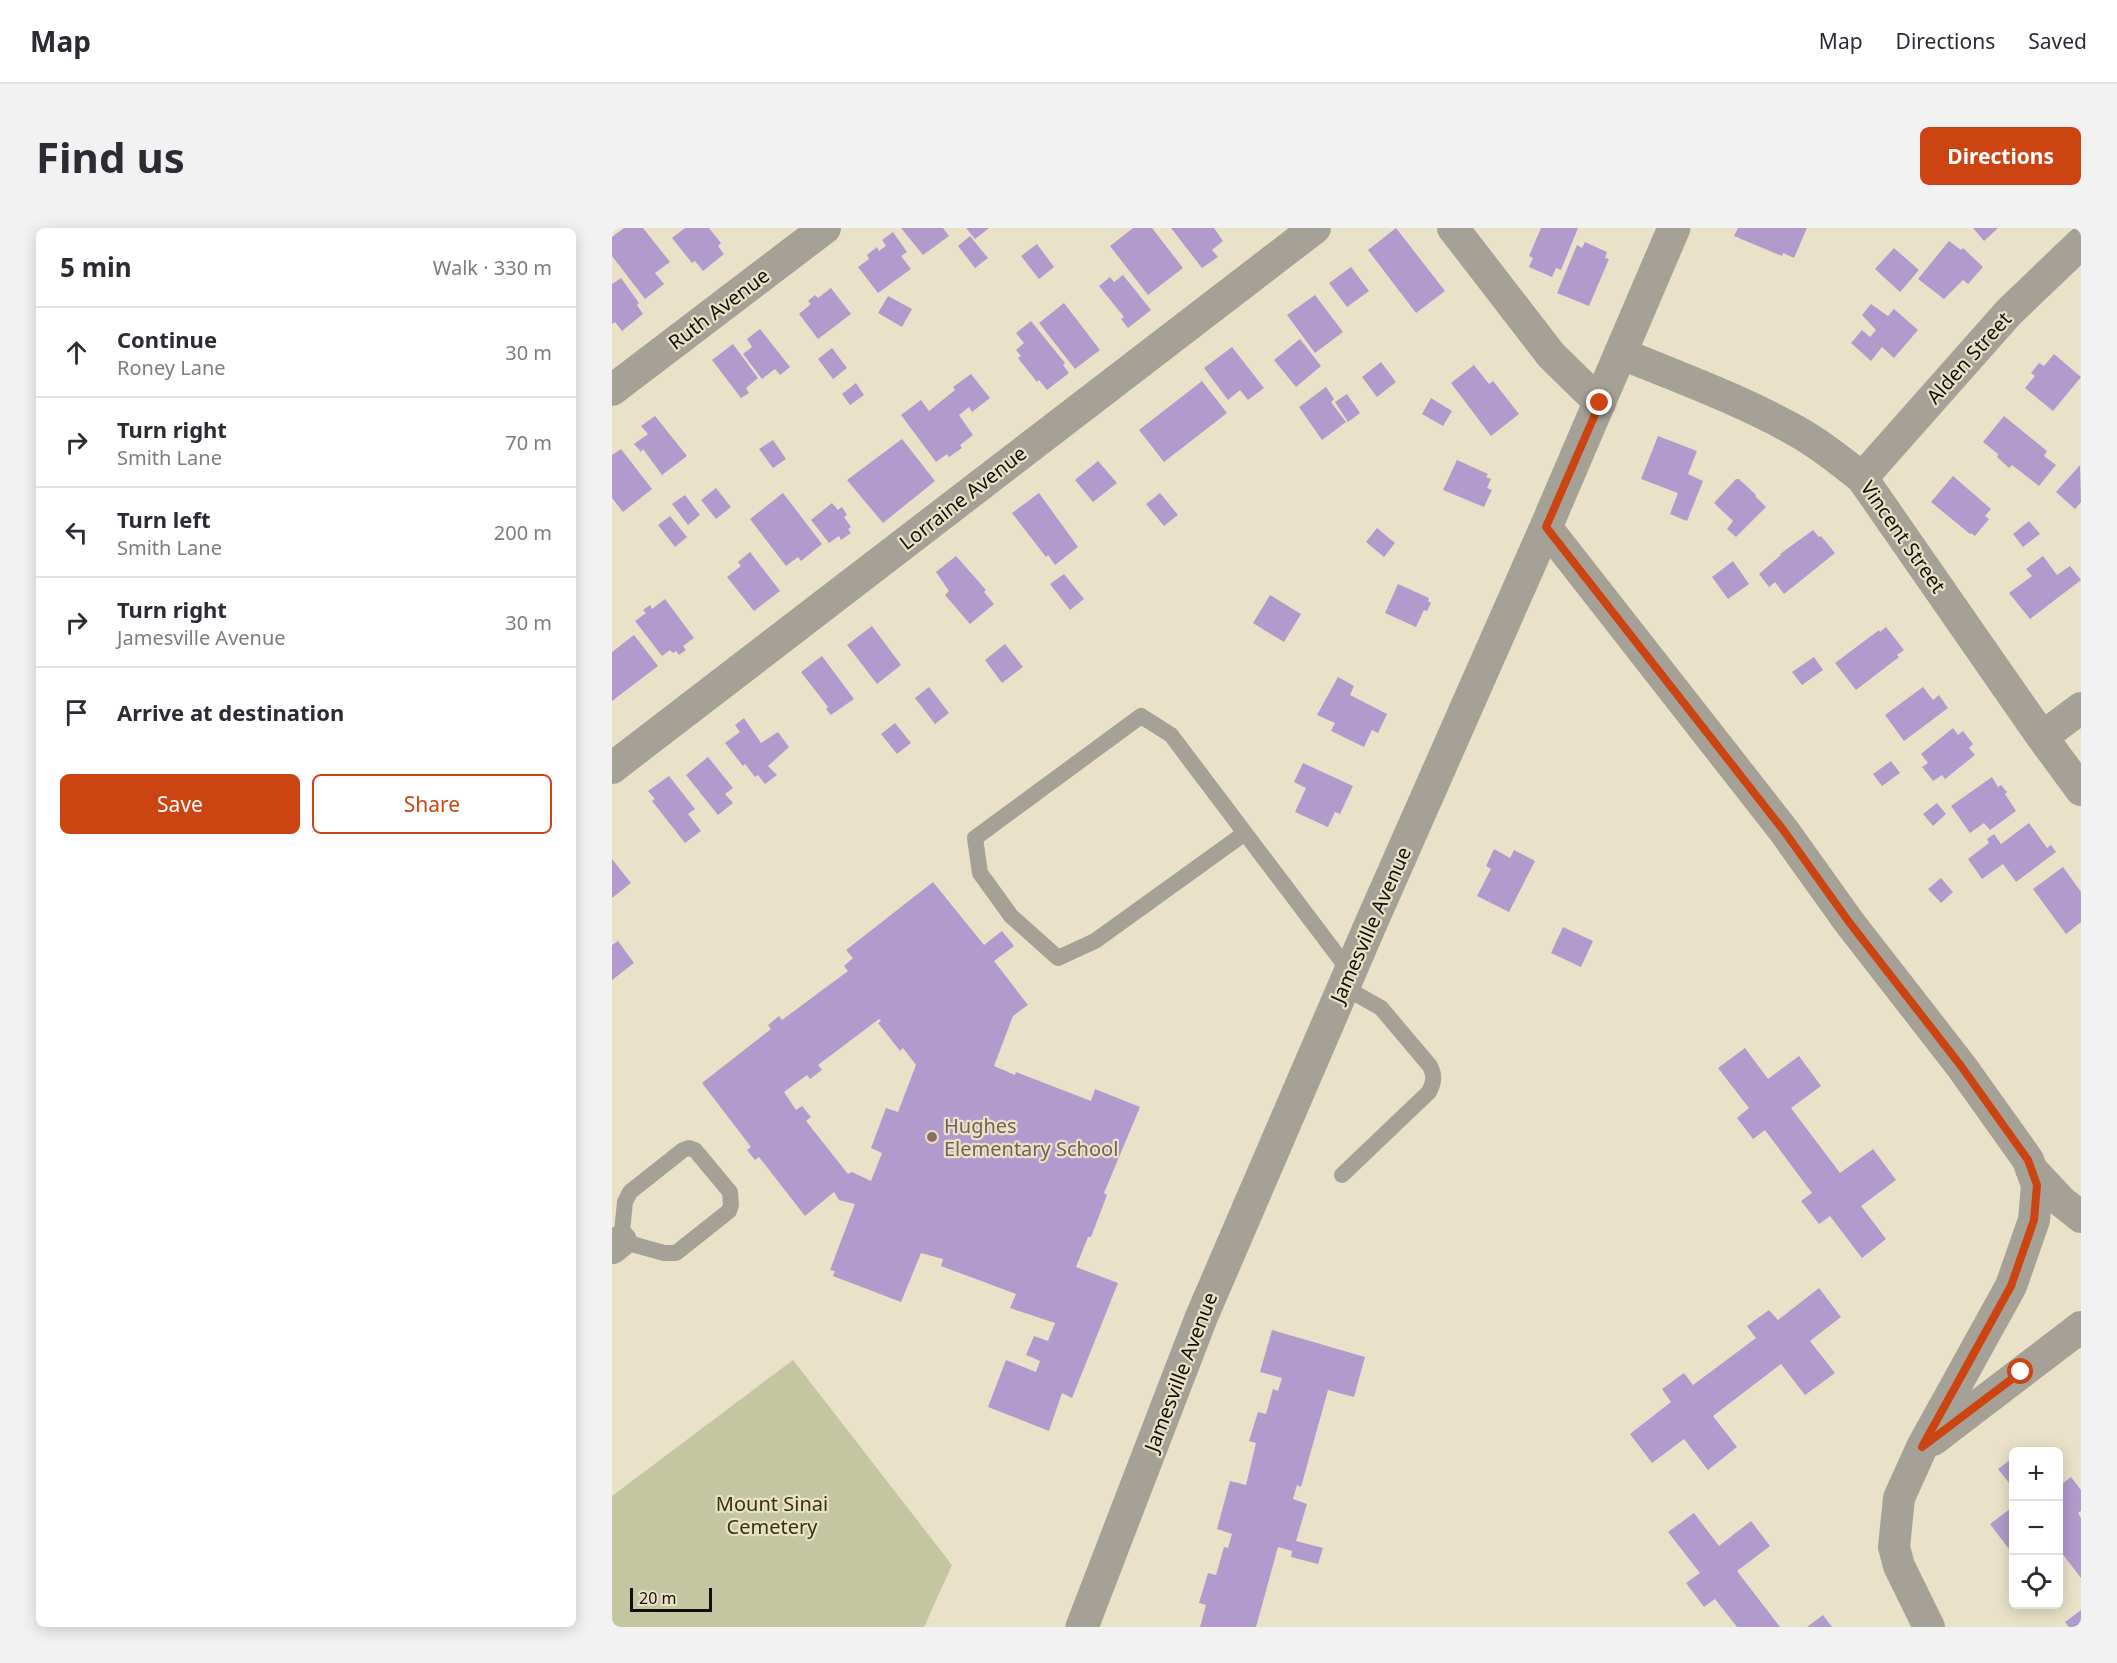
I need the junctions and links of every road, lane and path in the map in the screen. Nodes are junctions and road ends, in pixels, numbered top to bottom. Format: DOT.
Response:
graph roads {
  1 [pos="825,228"];
  2 [pos="1315,228"];
  3 [pos="1453,228"];
  4 [pos="1674,228"];
  5 [pos="2081,243"];
  6 [pos="1620,353"];
  7 [pos="612,390"];
  8 [pos="1600,403"];
  9 [pos="1862,478"];
  10 [pos="1546,527"];
  11 [pos="2081,708"];
  12 [pos="2042,737"];
  13 [pos="612,768"];
  14 [pos="2081,790"];
  15 [pos="1245,833"];
  16 [pos="1347,980"];
  17 [pos="2031,1168"];
  18 [pos="1342,1175"];
  19 [pos="2081,1217"];
  20 [pos="617,1244"];
  21 [pos="2081,1327"];
  22 [pos="1922,1447"];
  23 [pos="1082,1627"];
  24 [pos="1929,1627"];
  1 -- 7 [label="street, Ruth Avenue"];
  2 -- 13 [label="street, Lorraine Avenue"];
  3 -- 8 [label="street"];
  4 -- 6 [label="street, Jamesville Avenue"];
  5 -- 9 [label="street, Alden Street"];
  6 -- 8 [label="street, Jamesville Avenue"];
  6 -- 9 [label="street, Vincent Street"];
  8 -- 10 [label="street, Jamesville Avenue"];
  9 -- 12 [label="street, Vincent Street"];
  10 -- 16 [label="street, Jamesville Avenue"];
  10 -- 17 [label="street"];
  11 -- 12 [label="street"];
  12 -- 14 [label="street, Vincent Street"];
  15 -- 15 [label="lane"];
  15 -- 16 [label="lane"];
  16 -- 18 [label="lane"];
  16 -- 23 [label="street, Jamesville Avenue"];
  17 -- 19 [label="street"];
  17 -- 22 [label="street"];
  20 -- 20 [label="lane"];
  21 -- 22 [label="street"];
  22 -- 24 [label="street"];
}
